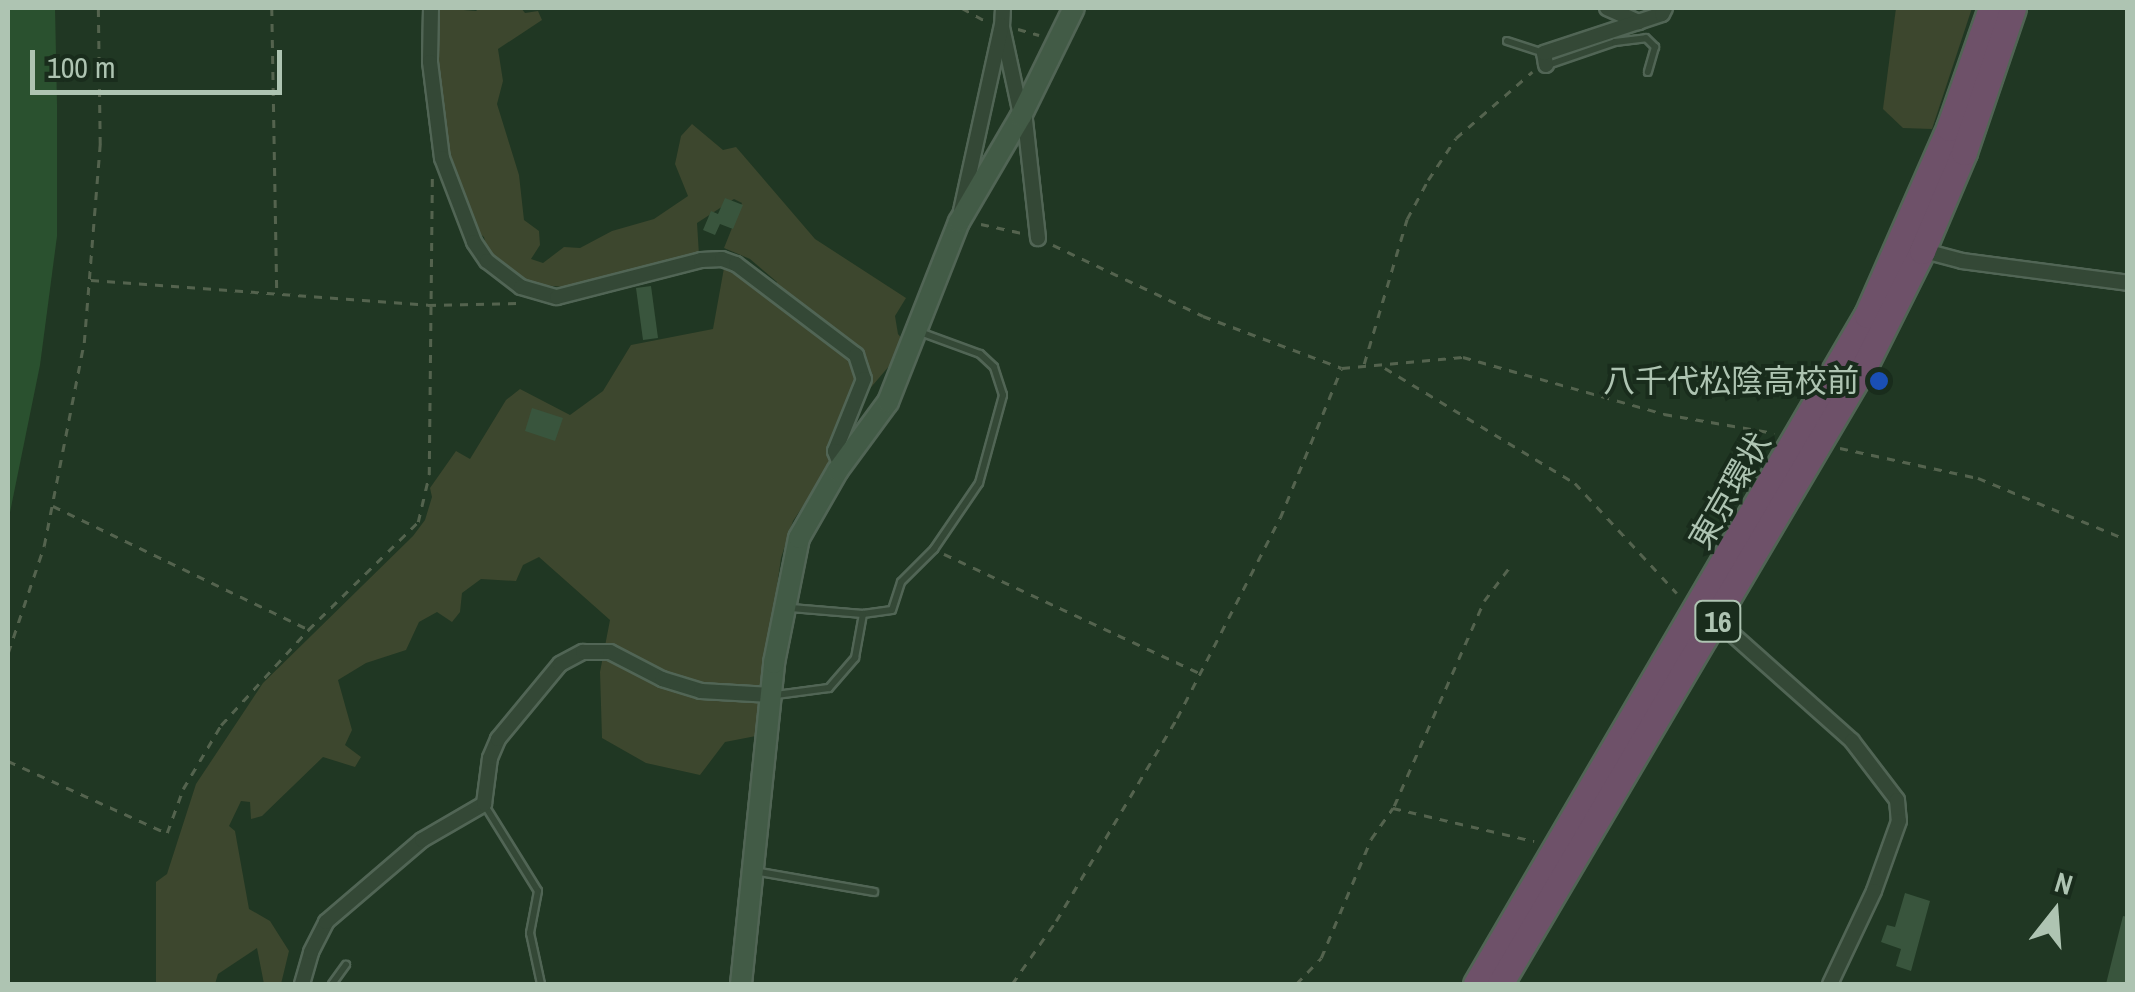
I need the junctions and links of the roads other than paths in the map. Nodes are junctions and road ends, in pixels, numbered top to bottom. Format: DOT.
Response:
graph roads {
  1 [pos="431,8"];
  2 [pos="1003,8"];
  3 [pos="1074,8"];
  4 [pos="1607,8"];
  5 [pos="1665,8"];
  6 [pos="1991,8"];
  7 [pos="2012,8"];
  8 [pos="1638,22"];
  9 [pos="1002,27"];
  10 [pos="1613,37"];
  11 [pos="1507,41"];
  12 [pos="1545,59"];
  13 [pos="1648,72"];
  14 [pos="1022,114"];
  15 [pos="959,222"];
  16 [pos="1038,238"];
  17 [pos="1912,247"];
  18 [pos="2128,283"];
  19 [pos="918,331"];
  20 [pos="841,466"];
  21 [pos="783,608"];
  22 [pos="863,614"];
  23 [pos="1709,614"];
  24 [pos="771,696"];
  25 [pos="484,804"];
  26 [pos="753,870"];
  27 [pos="874,892"];
  28 [pos="346,965"];
  29 [pos="302,984"];
  30 [pos="332,984"];
  31 [pos="541,984"];
  32 [pos="740,984"];
  33 [pos="1476,984"];
  34 [pos="1500,984"];
  35 [pos="1830,984"];
  1 -- 20 [label="street"];
  2 -- 9 [label="street"];
  3 -- 14 [label="street"];
  4 -- 8 [label="street"];
  5 -- 8 [label="street"];
  6 -- 17 [label="highway, 東京環状 / 16"];
  7 -- 17 [label="highway, 東京環状 / 16"];
  8 -- 10 [label="street"];
  9 -- 14 [label="street"];
  9 -- 15 [label="street"];
  10 -- 12 [label="street"];
  10 -- 13 [label="lane"];
  11 -- 12 [label="lane"];
  14 -- 15 [label="street"];
  14 -- 16 [label="street"];
  15 -- 19 [label="street"];
  17 -- 18 [label="street"];
  17 -- 23 [label="highway, 東京環状 / 16"];
  19 -- 20 [label="street"];
  19 -- 22 [label="lane"];
  20 -- 21 [label="street"];
  21 -- 22 [label="lane"];
  21 -- 24 [label="street"];
  22 -- 24 [label="lane"];
  23 -- 33 [label="highway, 東京環状 / 16"];
  23 -- 34 [label="highway, 東京環状 / 16"];
  23 -- 35 [label="street"];
  24 -- 25 [label="street"];
  24 -- 26 [label="street"];
  25 -- 29 [label="street"];
  25 -- 31 [label="lane"];
  26 -- 27 [label="lane"];
  26 -- 32 [label="street"];
  28 -- 30 [label="lane"];
}
